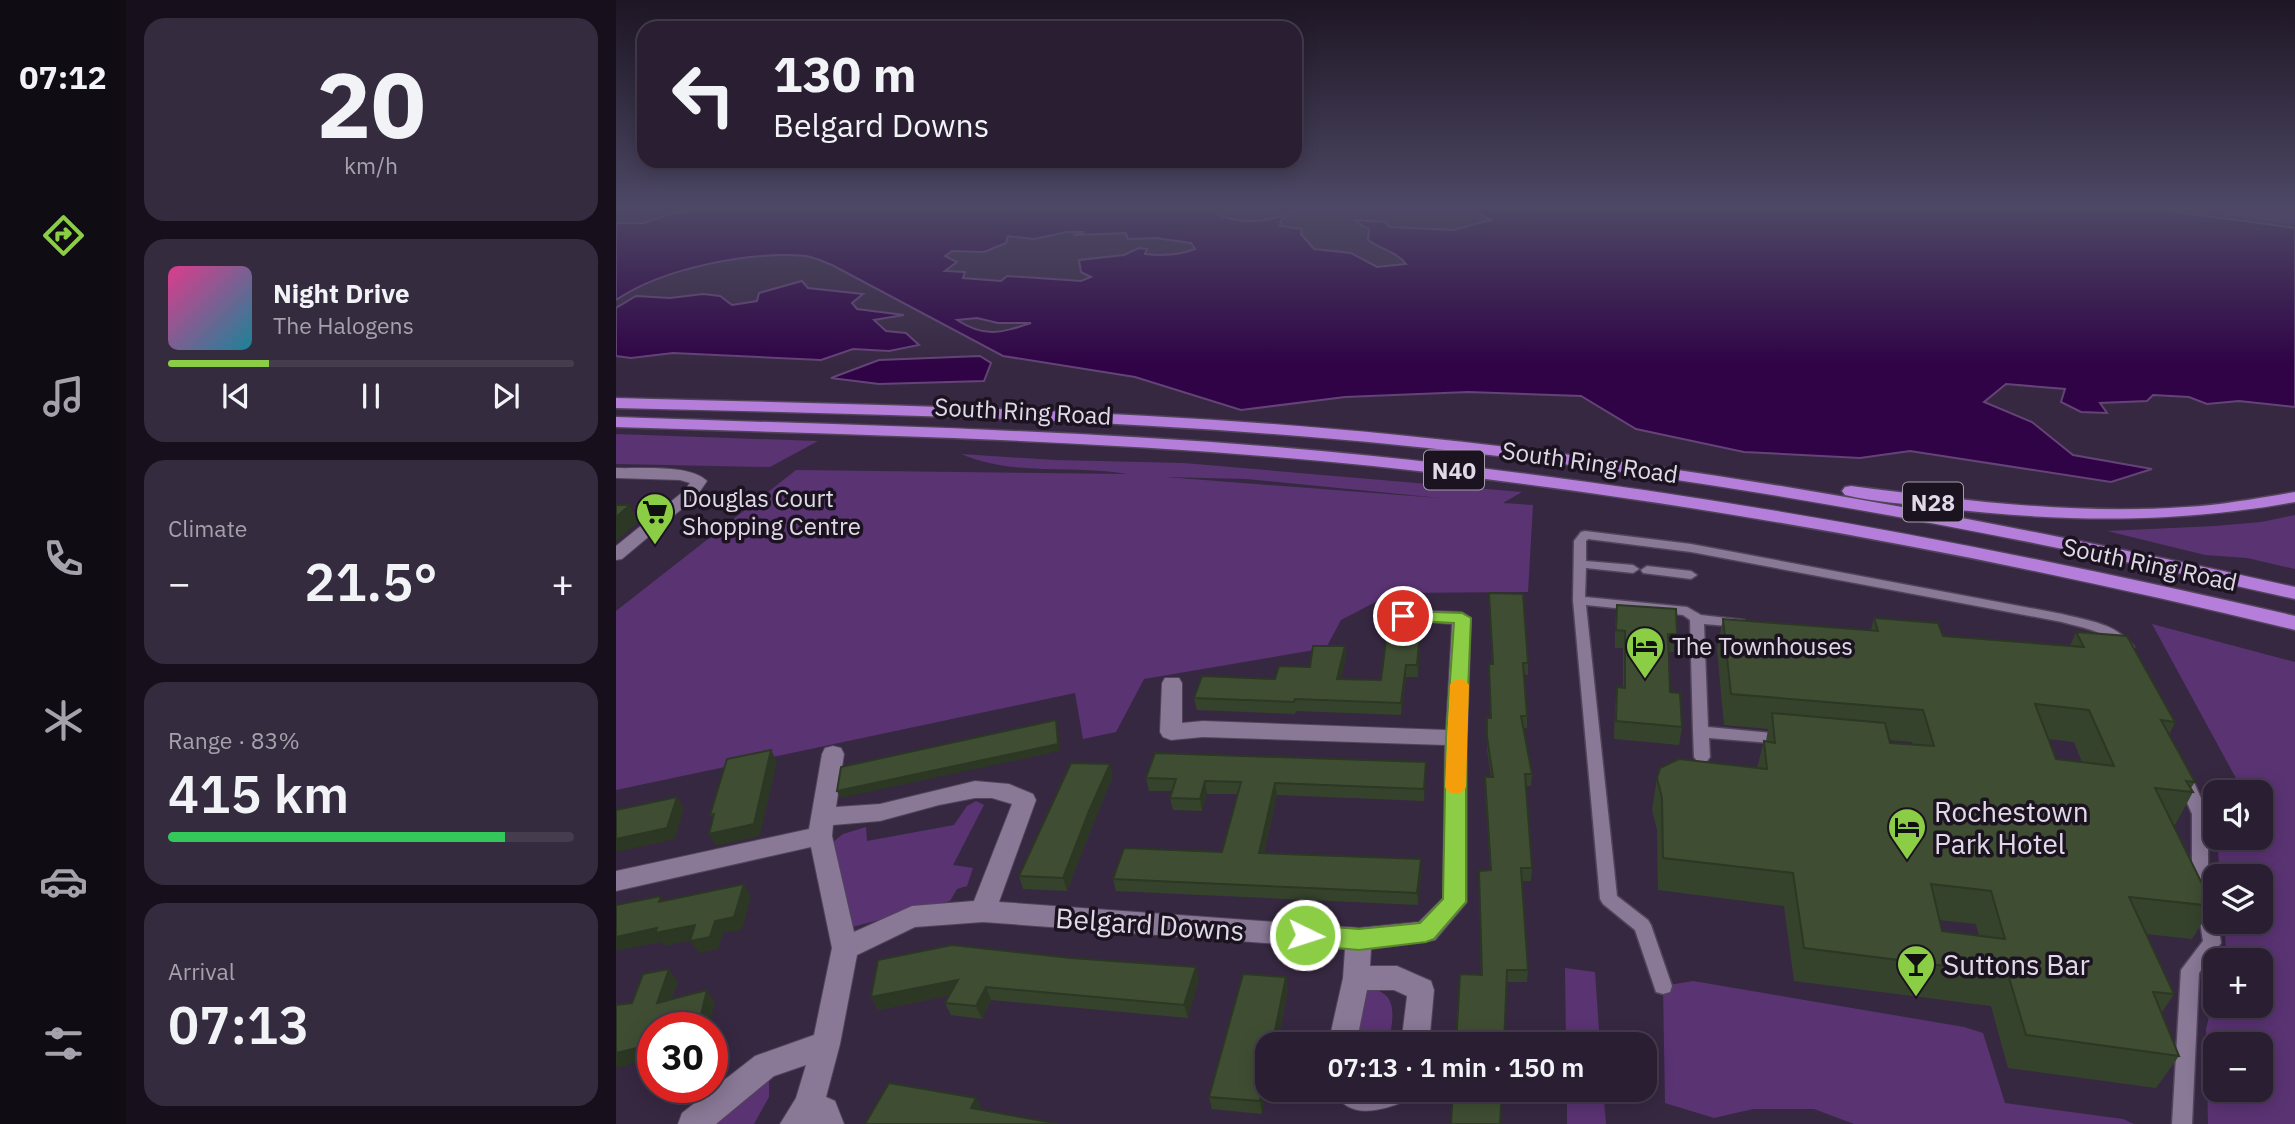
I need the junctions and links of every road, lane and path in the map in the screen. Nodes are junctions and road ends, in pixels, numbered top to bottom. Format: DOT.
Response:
graph roads {
  1 [pos="616,403"];
  2 [pos="616,422"];
  3 [pos="1572,460"];
  4 [pos="616,473"];
  5 [pos="2295,497"];
  6 [pos="616,555"];
  7 [pos="1579,564"];
  8 [pos="1691,575"];
  9 [pos="2295,593"];
  10 [pos="1579,600"];
  11 [pos="1403,616"];
  12 [pos="1697,619"];
  13 [pos="2290,622"];
  14 [pos="1752,624"];
  15 [pos="2128,658"];
  16 [pos="1172,682"];
  17 [pos="1700,732"];
  18 [pos="1456,738"];
  19 [pos="1805,741"];
  20 [pos="833,754"];
  21 [pos="1702,757"];
  22 [pos="2179,766"];
  23 [pos="822,826"];
  24 [pos="616,881"];
  25 [pos="983,911"];
  26 [pos="1359,939"];
  27 [pos="845,948"];
  28 [pos="1356,978"];
  29 [pos="1664,986"];
  30 [pos="1345,1032"];
  31 [pos="1416,1032"];
  32 [pos="826,1044"];
  33 [pos="811,1118"];
  34 [pos="693,1124"];
  35 [pos="2182,1124"];
  1 -- 3 [label="highway, South Ring Road / N40"];
  2 -- 13 [label="highway, South Ring Road / N40"];
  3 -- 5 [label="highway, N28"];
  3 -- 9 [label="highway, South Ring Road / N40"];
  4 -- 6 [label="street"];
  7 -- 8 [label="lane"];
  7 -- 10 [label="lane"];
  7 -- 15 [label="lane"];
  10 -- 12 [label="lane"];
  10 -- 29 [label="lane"];
  11 -- 18 [label="street, Belgard Downs"];
  12 -- 14 [label="lane"];
  12 -- 17 [label="lane"];
  16 -- 18 [label="street"];
  17 -- 19 [label="lane"];
  17 -- 21 [label="lane"];
  18 -- 26 [label="street, Belgard Downs"];
  20 -- 23 [label="street"];
  22 -- 35 [label="lane"];
  23 -- 24 [label="street"];
  23 -- 25 [label="street"];
  23 -- 27 [label="street"];
  25 -- 26 [label="street, Belgard Downs"];
  25 -- 27 [label="street, Belgard Downs"];
  26 -- 28 [label="street"];
  27 -- 32 [label="street"];
  28 -- 30 [label="street"];
  28 -- 31 [label="street"];
  32 -- 33 [label="street"];
  32 -- 34 [label="street"];
}
